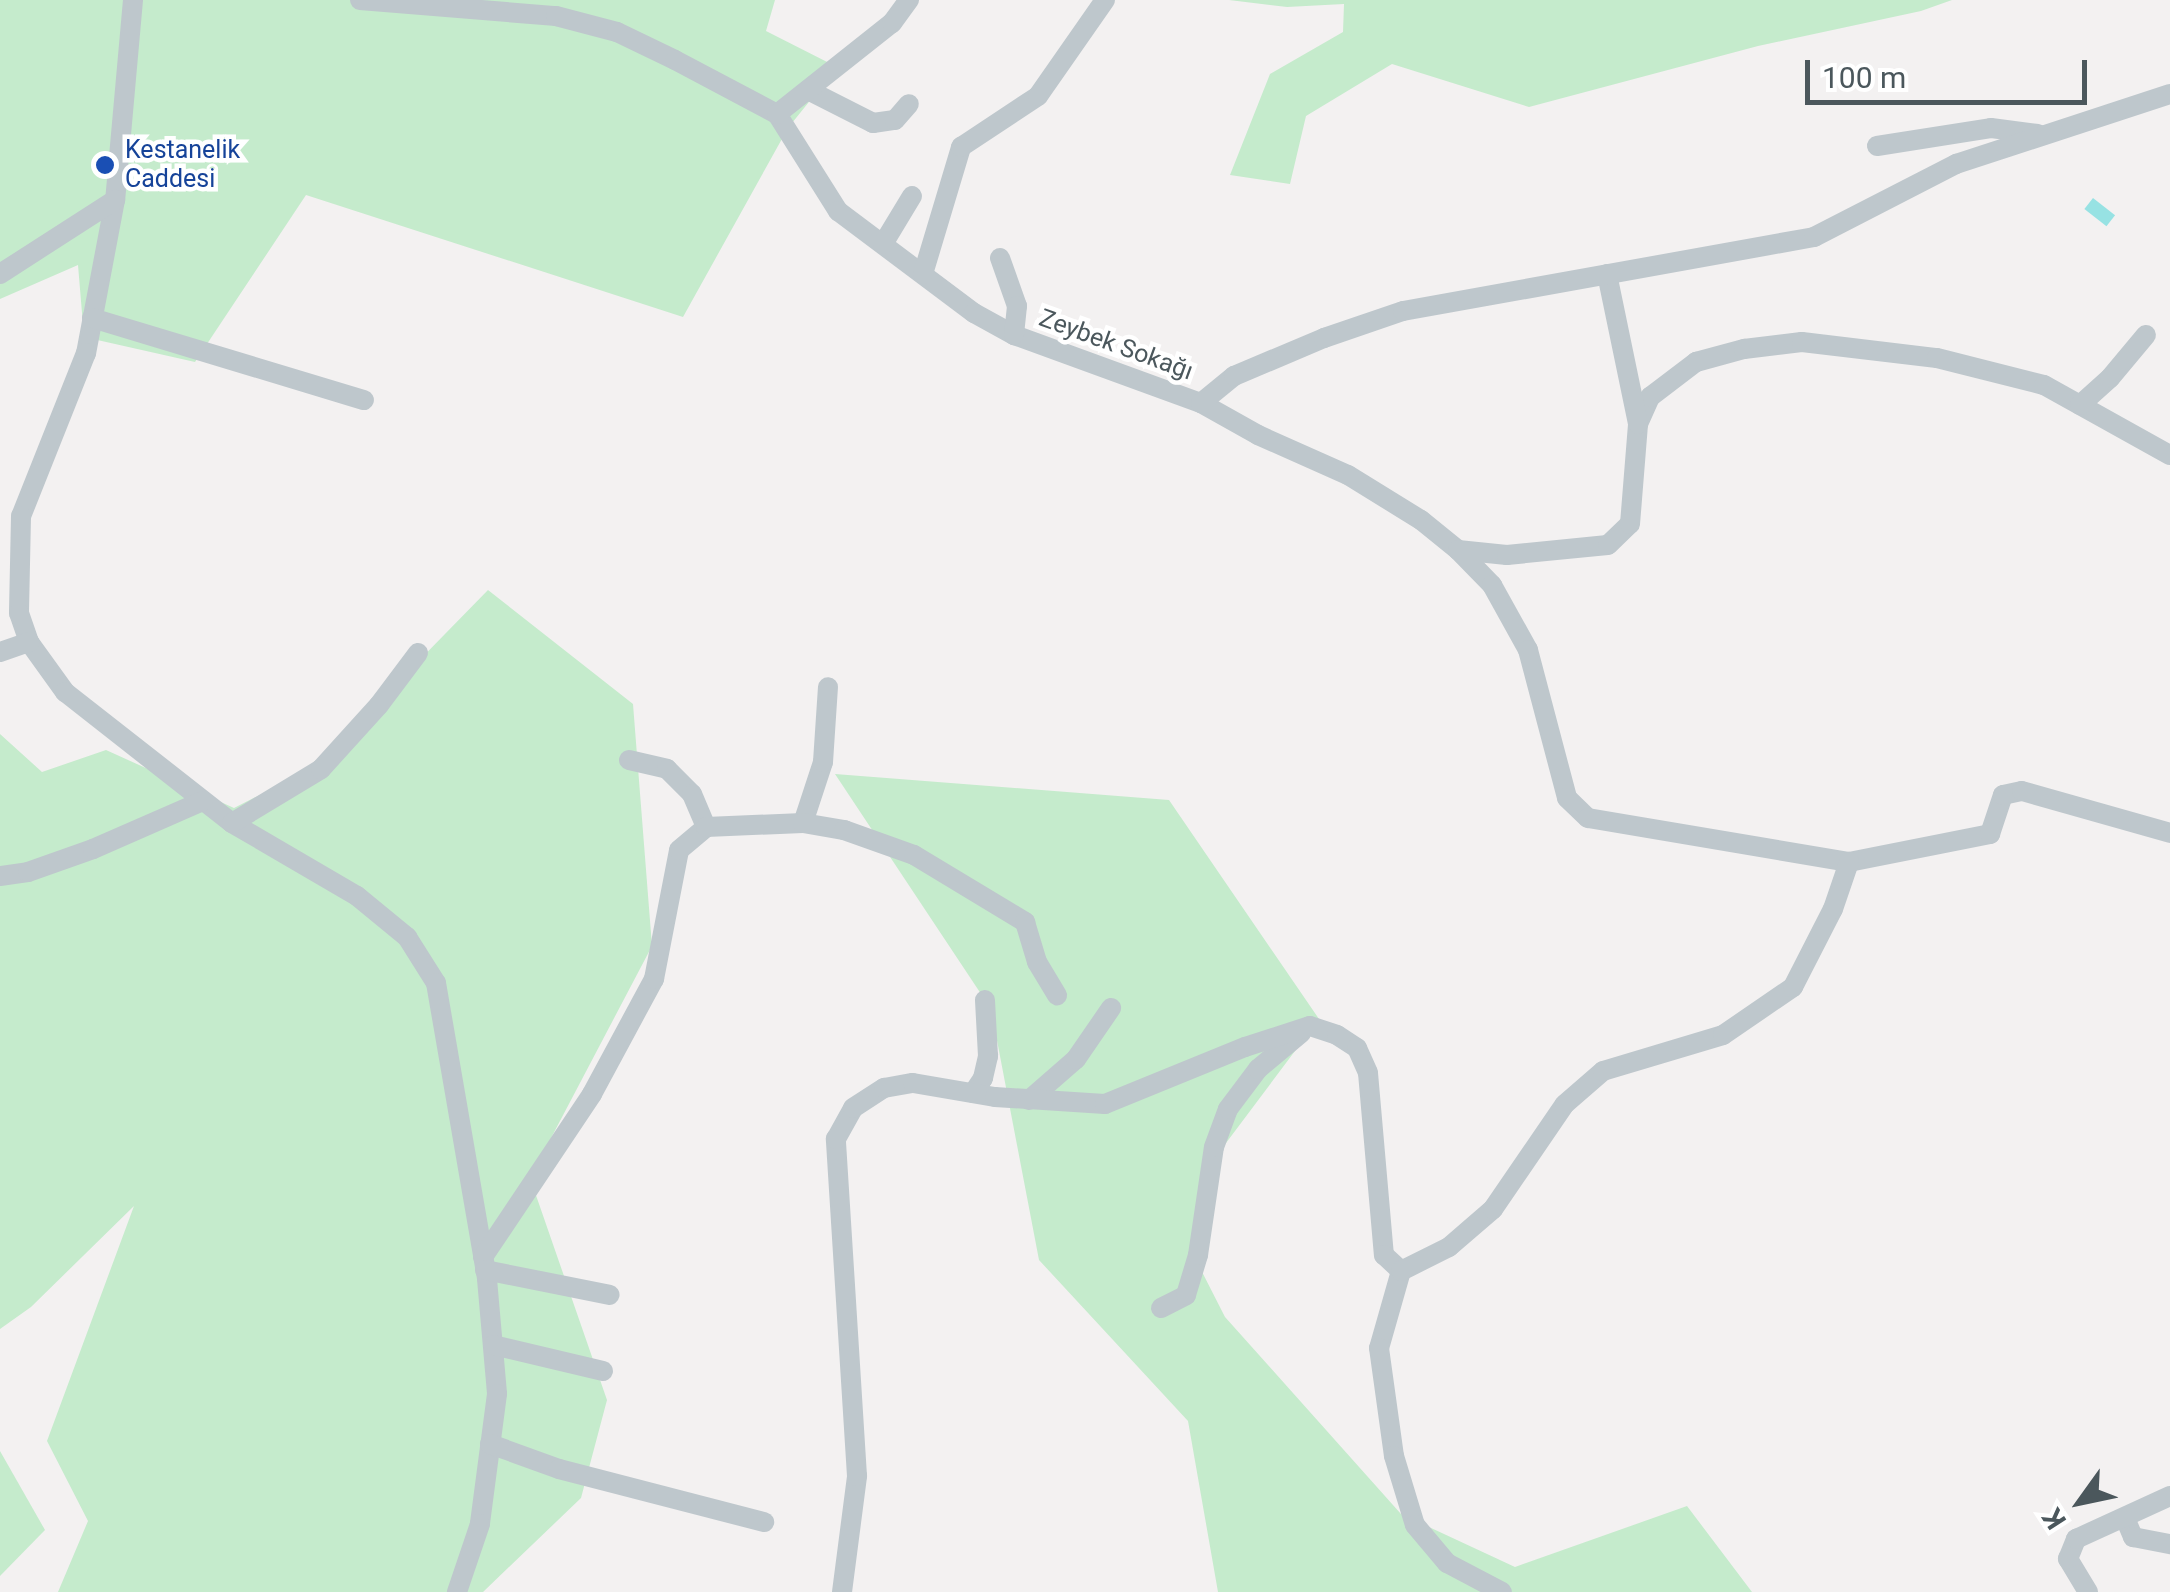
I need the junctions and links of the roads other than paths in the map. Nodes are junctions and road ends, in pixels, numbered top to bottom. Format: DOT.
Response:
graph roads {
  1 [pos="133,0"];
  2 [pos="360,0"];
  3 [pos="910,0"];
  4 [pos="1105,0"];
  5 [pos="498,5"];
  6 [pos="808,90"];
  7 [pos="2170,94"];
  8 [pos="909,104"];
  9 [pos="777,114"];
  10 [pos="2046,135"];
  11 [pos="1876,146"];
  12 [pos="912,196"];
  13 [pos="115,200"];
  14 [pos="883,244"];
  15 [pos="1000,258"];
  16 [pos="0,274"];
  17 [pos="923,274"];
  18 [pos="1607,274"];
  19 [pos="92,318"];
  20 [pos="1014,335"];
  21 [pos="2146,335"];
  22 [pos="364,400"];
  23 [pos="1201,403"];
  24 [pos="2080,405"];
  25 [pos="1638,424"];
  26 [pos="2170,454"];
  27 [pos="1458,550"];
  28 [pos="29,642"];
  29 [pos="0,652"];
  30 [pos="418,653"];
  31 [pos="828,687"];
  32 [pos="628,760"];
  33 [pos="203,801"];
  34 [pos="232,823"];
  35 [pos="803,823"];
  36 [pos="706,827"];
  37 [pos="2170,833"];
  38 [pos="1848,862"];
  39 [pos="0,876"];
  40 [pos="1058,995"];
  41 [pos="985,1000"];
  42 [pos="1111,1008"];
  43 [pos="1310,1026"];
  44 [pos="972,1093"];
  45 [pos="1028,1100"];
  46 [pos="484,1263"];
  47 [pos="1401,1272"];
  48 [pos="610,1295"];
  49 [pos="1162,1308"];
  50 [pos="492,1345"];
  51 [pos="604,1370"];
  52 [pos="490,1444"];
  53 [pos="2170,1496"];
  54 [pos="2125,1518"];
  55 [pos="764,1522"];
  56 [pos="2170,1544"];
  57 [pos="458,1592"];
  58 [pos="842,1592"];
  59 [pos="1502,1592"];
  60 [pos="2088,1592"];
  1 -- 13 [label="street"];
  2 -- 5 [label="street"];
  3 -- 6 [label="street"];
  4 -- 17 [label="street"];
  5 -- 9 [label="street"];
  6 -- 8 [label="street"];
  6 -- 9 [label="street"];
  7 -- 10 [label="street"];
  9 -- 14 [label="street, Zeybek Sokağı"];
  10 -- 11 [label="street"];
  10 -- 18 [label="street"];
  12 -- 14 [label="street"];
  13 -- 16 [label="street"];
  13 -- 19 [label="street"];
  14 -- 17 [label="street, Zeybek Sokağı"];
  15 -- 20 [label="street, Zeybek Sokağı"];
  17 -- 20 [label="street, Zeybek Sokağı"];
  18 -- 23 [label="street"];
  18 -- 25 [label="street"];
  19 -- 22 [label="street"];
  19 -- 28 [label="street"];
  20 -- 23 [label="street, Zeybek Sokağı"];
  21 -- 24 [label="street"];
  23 -- 27 [label="street, Zeybek Sokağı"];
  24 -- 25 [label="street"];
  24 -- 26 [label="street"];
  25 -- 27 [label="street"];
  27 -- 38 [label="street, Zeybek Sokağı"];
  28 -- 29 [label="street"];
  28 -- 33 [label="street"];
  30 -- 34 [label="street"];
  31 -- 35 [label="street"];
  32 -- 36 [label="street"];
  33 -- 34 [label="street"];
  33 -- 39 [label="street"];
  34 -- 46 [label="street"];
  35 -- 36 [label="street"];
  35 -- 40 [label="street"];
  36 -- 46 [label="street"];
  37 -- 38 [label="street"];
  38 -- 47 [label="street"];
  41 -- 44 [label="street"];
  42 -- 45 [label="street"];
  43 -- 45 [label="street"];
  43 -- 47 [label="street"];
  43 -- 49 [label="street"];
  44 -- 45 [label="street"];
  44 -- 58 [label="street"];
  46 -- 48 [label="street"];
  46 -- 50 [label="street"];
  47 -- 59 [label="street"];
  50 -- 51 [label="street"];
  50 -- 52 [label="street"];
  52 -- 55 [label="street"];
  52 -- 57 [label="street"];
  53 -- 54 [label="street"];
  54 -- 56 [label="street"];
  54 -- 60 [label="street"];
}
